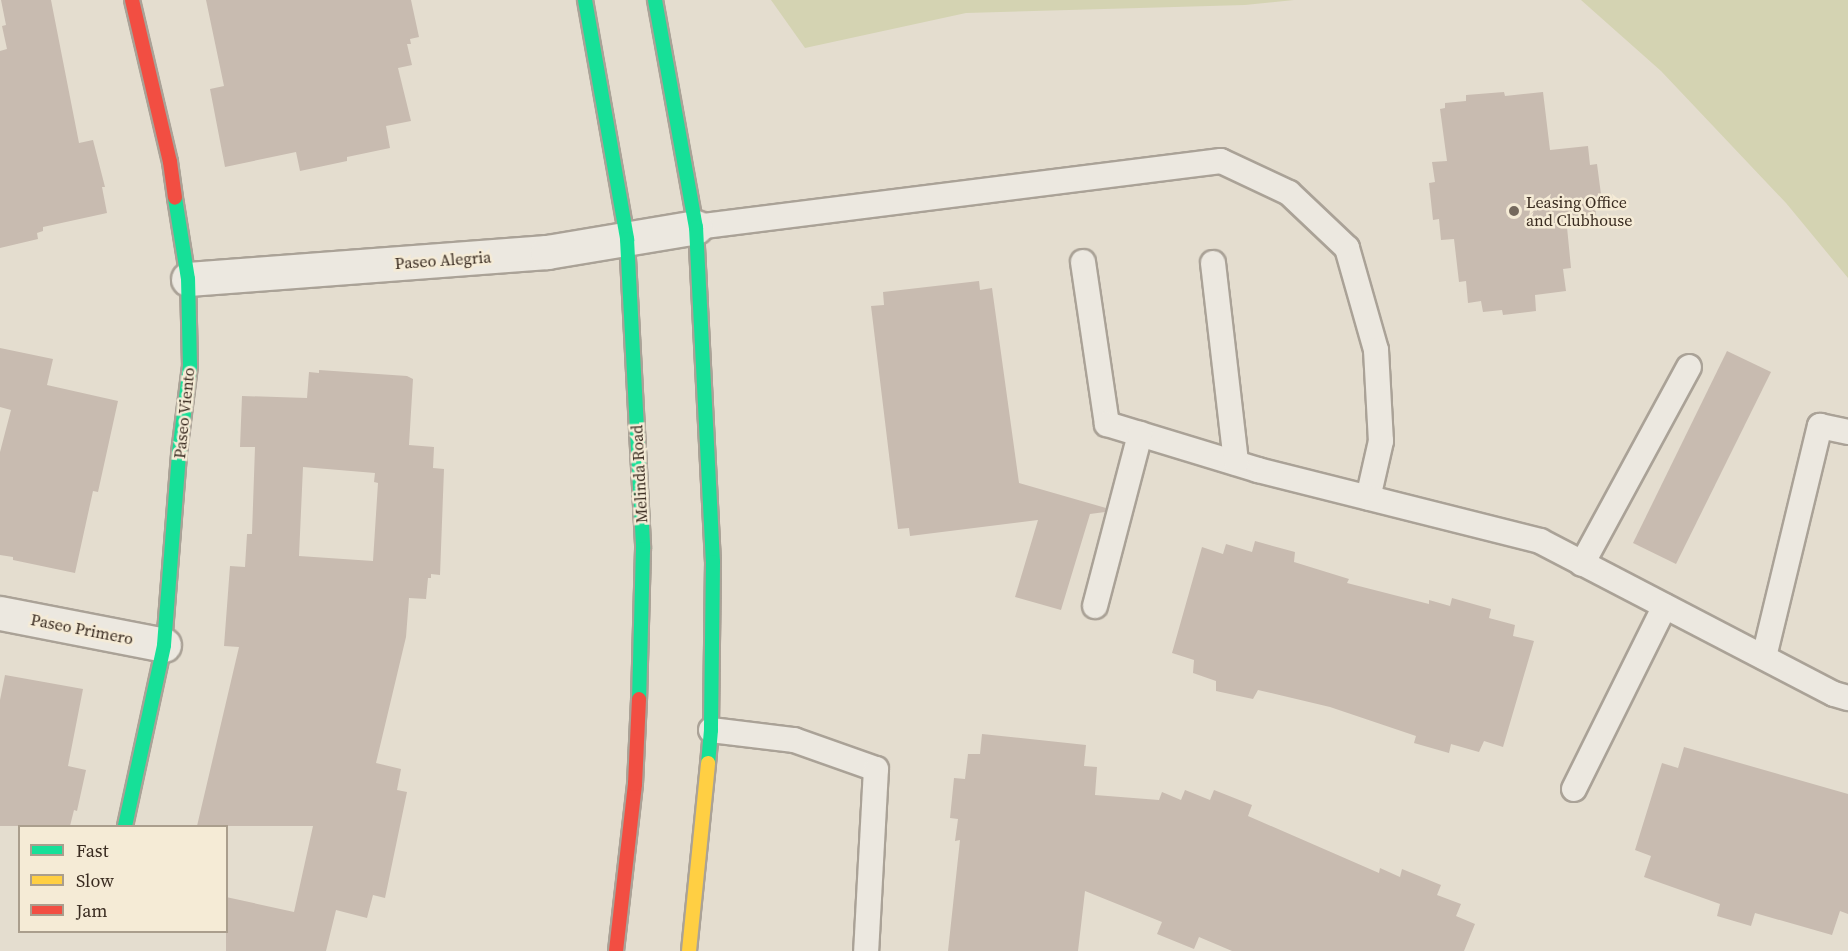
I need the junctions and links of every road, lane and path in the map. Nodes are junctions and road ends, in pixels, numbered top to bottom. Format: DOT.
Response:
graph roads {
  1 [pos="132,0"];
  2 [pos="585,0"];
  3 [pos="655,0"];
  4 [pos="696,228"];
  5 [pos="627,239"];
  6 [pos="1083,262"];
  7 [pos="1213,263"];
  8 [pos="188,279"];
  9 [pos="1689,367"];
  10 [pos="1848,432"];
  11 [pos="1140,434"];
  12 [pos="1236,463"];
  13 [pos="1368,498"];
  14 [pos="1582,564"];
  15 [pos="1095,606"];
  16 [pos="1665,606"];
  17 [pos="0,613"];
  18 [pos="164,645"];
  19 [pos="1764,657"];
  20 [pos="1848,698"];
  21 [pos="711,730"];
  22 [pos="1574,789"];
  23 [pos="125,825"];
  24 [pos="616,951"];
  25 [pos="689,951"];
  26 [pos="866,951"];
  1 -- 8 [label="main road, Paseo Viento"];
  2 -- 5 [label="main road, Melinda Road"];
  3 -- 4 [label="main road"];
  4 -- 5 [label="street, Paseo Alegria"];
  4 -- 13 [label="lane"];
  4 -- 21 [label="main road"];
  5 -- 8 [label="street, Paseo Alegria"];
  5 -- 24 [label="main road, Melinda Road"];
  6 -- 11 [label="lane"];
  7 -- 12 [label="lane"];
  8 -- 18 [label="main road, Paseo Viento"];
  9 -- 14 [label="lane"];
  10 -- 19 [label="lane"];
  11 -- 12 [label="lane"];
  11 -- 15 [label="lane"];
  12 -- 13 [label="lane"];
  13 -- 14 [label="lane"];
  14 -- 16 [label="lane"];
  16 -- 19 [label="lane"];
  16 -- 22 [label="lane"];
  17 -- 18 [label="street, Paseo Primero"];
  18 -- 23 [label="main road, Paseo Viento"];
  19 -- 20 [label="lane"];
  21 -- 25 [label="main road"];
  21 -- 26 [label="lane"];
}
